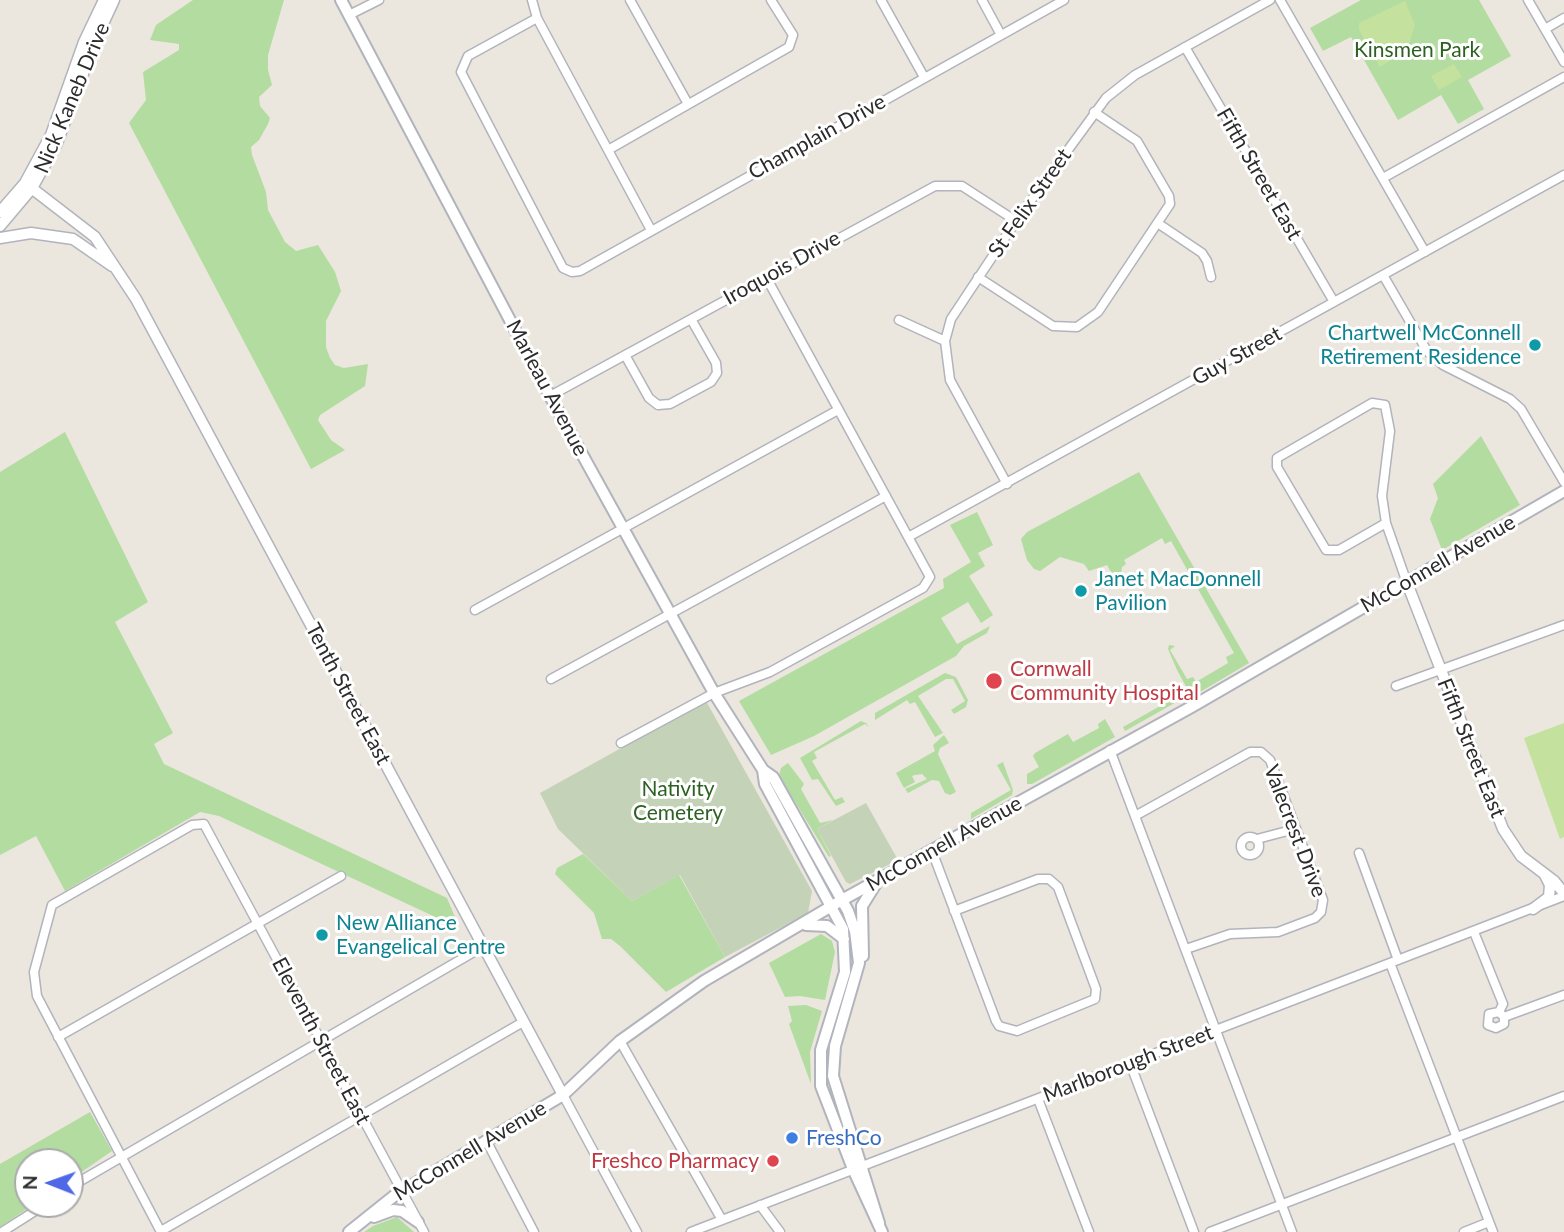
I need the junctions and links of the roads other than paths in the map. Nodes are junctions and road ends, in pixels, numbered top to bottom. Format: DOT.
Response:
graph roads {
  1 [pos="104,0"];
  2 [pos="114,0"];
  3 [pos="341,0"];
  4 [pos="379,0"];
  5 [pos="532,0"];
  6 [pos="630,0"];
  7 [pos="771,0"];
  8 [pos="881,0"];
  9 [pos="982,0"];
  10 [pos="1065,0"];
  11 [pos="1270,0"];
  12 [pos="1280,0"];
  13 [pos="1528,0"];
  14 [pos="349,15"];
  15 [pos="537,18"];
  16 [pos="1564,18"];
  17 [pos="1545,29"];
  18 [pos="1001,36"];
  19 [pos="1185,47"];
  20 [pos="1564,62"];
  21 [pos="1564,77"];
  22 [pos="924,78"];
  23 [pos="688,104"];
  24 [pos="1094,112"];
  25 [pos="608,150"];
  26 [pos="1564,175"];
  27 [pos="1383,178"];
  28 [pos="29,185"];
  29 [pos="0,212"];
  30 [pos="1016,221"];
  31 [pos="1159,225"];
  32 [pos="0,226"];
  33 [pos="651,230"];
  34 [pos="0,238"];
  35 [pos="1425,252"];
  36 [pos="1383,275"];
  37 [pos="766,276"];
  38 [pos="978,277"];
  39 [pos="1212,277"];
  40 [pos="124,279"];
  41 [pos="1334,302"];
  42 [pos="691,319"];
  43 [pos="900,320"];
  44 [pos="944,341"];
  45 [pos="625,355"];
  46 [pos="550,396"];
  47 [pos="838,410"];
  48 [pos="1564,482"];
  49 [pos="1007,484"];
  50 [pos="1564,491"];
  51 [pos="886,496"];
  52 [pos="1385,523"];
  53 [pos="623,527"];
  54 [pos="910,536"];
  55 [pos="1407,583"];
  56 [pos="475,610"];
  57 [pos="671,614"];
  58 [pos="1564,625"];
  59 [pos="1440,670"];
  60 [pos="551,679"];
  61 [pos="1396,686"];
  62 [pos="713,693"];
  63 [pos="621,743"];
  64 [pos="1110,751"];
  65 [pos="1135,816"];
  66 [pos="1295,829"];
  67 [pos="1257,839"];
  68 [pos="932,851"];
  69 [pos="1359,853"];
  70 [pos="1545,874"];
  71 [pos="341,876"];
  72 [pos="877,883"];
  73 [pos="1564,895"];
  74 [pos="837,903"];
  75 [pos="1533,909"];
  76 [pos="954,911"];
  77 [pos="259,923"];
  78 [pos="793,930"];
  79 [pos="1474,932"];
  80 [pos="845,942"];
  81 [pos="484,946"];
  82 [pos="1186,949"];
  83 [pos="1394,962"];
  84 [pos="856,978"];
  85 [pos="1564,995"];
  86 [pos="523,1022"];
  87 [pos="1215,1030"];
  88 [pos="57,1035"];
  89 [pos="320,1041"];
  90 [pos="620,1041"];
  91 [pos="1130,1063"];
  92 [pos="563,1096"];
  93 [pos="1564,1096"];
  94 [pos="1038,1099"];
  95 [pos="361,1116"];
  96 [pos="1456,1136"];
  97 [pos="486,1140"];
  98 [pos="122,1155"];
  99 [pos="858,1167"];
  100 [pos="84,1178"];
  101 [pos="401,1192"];
  102 [pos="1281,1203"];
  103 [pos="760,1205"];
  104 [pos="24,1218"];
  105 [pos="722,1220"];
  106 [pos="1489,1222"];
  107 [pos="421,1227"];
  108 [pos="881,1227"];
  109 [pos="161,1231"];
  110 [pos="2,1232"];
  111 [pos="349,1232"];
  112 [pos="534,1232"];
  113 [pos="637,1232"];
  114 [pos="691,1232"];
  115 [pos="780,1232"];
  116 [pos="1089,1232"];
  117 [pos="1194,1232"];
  118 [pos="1210,1232"];
  119 [pos="1292,1232"];
  120 [pos="1464,1232"];
  121 [pos="1493,1232"];
  1 -- 28 [label="street, Nick Kaneb Drive"];
  2 -- 28 [label="street, Nick Kaneb Drive"];
  3 -- 14 [label="main road, Marleau Avenue"];
  4 -- 14 [label="street"];
  5 -- 15 [label="street"];
  6 -- 23 [label="street"];
  7 -- 23 [label="street"];
  8 -- 22 [label="street"];
  9 -- 18 [label="street"];
  10 -- 18 [label="street, Champlain Drive"];
  11 -- 19 [label="street, St Felix Street"];
  12 -- 27 [label="street"];
  13 -- 17 [label="street"];
  14 -- 46 [label="main road, Marleau Avenue"];
  15 -- 25 [label="street"];
  15 -- 33 [label="street, Champlain Drive"];
  16 -- 17 [label="street"];
  17 -- 20 [label="street"];
  18 -- 22 [label="street, Champlain Drive"];
  19 -- 24 [label="street, St Felix Street"];
  19 -- 41 [label="street, Fifth Street East"];
  21 -- 27 [label="street"];
  22 -- 33 [label="street, Champlain Drive"];
  23 -- 25 [label="street"];
  24 -- 30 [label="street, St Felix Street"];
  24 -- 31 [label="street"];
  25 -- 33 [label="street"];
  26 -- 35 [label="street, Guy Street"];
  27 -- 35 [label="street"];
  28 -- 29 [label="street, Nick Kaneb Drive"];
  28 -- 32 [label="street, Nick Kaneb Drive"];
  28 -- 40 [label="street, Tenth Street East"];
  30 -- 37 [label="street, Iroquois Drive"];
  30 -- 38 [label="street, St Felix Street"];
  31 -- 38 [label="street"];
  31 -- 39 [label="street"];
  34 -- 40 [label="street"];
  35 -- 36 [label="street, Guy Street"];
  36 -- 41 [label="street, Guy Street"];
  36 -- 48 [label="street"];
  37 -- 42 [label="street, Iroquois Drive"];
  37 -- 47 [label="street"];
  38 -- 44 [label="street, St Felix Street"];
  40 -- 81 [label="street, Tenth Street East"];
  41 -- 49 [label="street, Guy Street"];
  42 -- 45 [label="street, Iroquois Drive"];
  42 -- 45 [label="street"];
  43 -- 44 [label="street"];
  44 -- 49 [label="street"];
  45 -- 46 [label="street, Iroquois Drive"];
  46 -- 53 [label="main road, Marleau Avenue"];
  47 -- 51 [label="street"];
  47 -- 53 [label="street"];
  49 -- 54 [label="street, Guy Street"];
  50 -- 55 [label="main road, McConnell Avenue"];
  51 -- 54 [label="street"];
  51 -- 57 [label="street"];
  52 -- 52 [label="street"];
  52 -- 55 [label="street"];
  53 -- 56 [label="street"];
  53 -- 57 [label="main road, Marleau Avenue"];
  54 -- 62 [label="street"];
  55 -- 59 [label="street, Fifth Street East"];
  55 -- 64 [label="main road, McConnell Avenue"];
  57 -- 60 [label="street"];
  57 -- 62 [label="main road, Marleau Avenue"];
  58 -- 59 [label="street"];
  59 -- 61 [label="street"];
  59 -- 70 [label="street, Fifth Street East"];
  62 -- 63 [label="street"];
  62 -- 74 [label="main road, Marleau Avenue"];
  64 -- 65 [label="street"];
  64 -- 68 [label="main road, McConnell Avenue"];
  65 -- 66 [label="street, Valecrest Drive"];
  65 -- 82 [label="street"];
  66 -- 67 [label="street"];
  66 -- 82 [label="street, Valecrest Drive"];
  68 -- 72 [label="main road, McConnell Avenue"];
  68 -- 76 [label="street"];
  69 -- 83 [label="street"];
  70 -- 73 [label="street, Fifth Street East"];
  70 -- 75 [label="street"];
  71 -- 77 [label="street"];
  72 -- 74 [label="main road, McConnell Avenue"];
  72 -- 84 [label="main road"];
  73 -- 75 [label="street, Marlborough Street"];
  74 -- 78 [label="main road, McConnell Avenue"];
  74 -- 80 [label="main road"];
  74 -- 84 [label="main road"];
  75 -- 79 [label="street, Marlborough Street"];
  76 -- 76 [label="street"];
  77 -- 88 [label="street"];
  77 -- 88 [label="street, Eleventh Street East"];
  77 -- 89 [label="street, Eleventh Street East"];
  78 -- 80 [label="main road"];
  78 -- 90 [label="main road, McConnell Avenue"];
  79 -- 83 [label="street, Marlborough Street"];
  79 -- 85 [label="street"];
  80 -- 99 [label="main road"];
  81 -- 86 [label="street, Tenth Street East"];
  81 -- 89 [label="street"];
  82 -- 87 [label="street"];
  83 -- 87 [label="street, Marlborough Street"];
  83 -- 96 [label="street"];
  84 -- 99 [label="main road"];
  86 -- 92 [label="street, Tenth Street East"];
  86 -- 95 [label="street"];
  87 -- 91 [label="street, Marlborough Street"];
  87 -- 102 [label="street"];
  88 -- 98 [label="street"];
  89 -- 95 [label="street, Eleventh Street East"];
  89 -- 98 [label="street"];
  90 -- 92 [label="main road, McConnell Avenue"];
  90 -- 105 [label="street"];
  91 -- 94 [label="street, Marlborough Street"];
  91 -- 117 [label="street"];
  92 -- 97 [label="main road, McConnell Avenue"];
  92 -- 113 [label="street, Tenth Street East"];
  93 -- 96 [label="street"];
  94 -- 99 [label="street, Marlborough Street"];
  94 -- 116 [label="street"];
  95 -- 101 [label="street, Eleventh Street East"];
  95 -- 109 [label="street"];
  96 -- 102 [label="street"];
  96 -- 106 [label="street"];
  97 -- 101 [label="main road, McConnell Avenue"];
  97 -- 112 [label="street"];
  98 -- 100 [label="street"];
  98 -- 109 [label="street"];
  99 -- 103 [label="street, Marlborough Street"];
  99 -- 108 [label="main road"];
  101 -- 107 [label="street, Eleventh Street East"];
  101 -- 111 [label="main road, McConnell Avenue"];
  102 -- 118 [label="street"];
  102 -- 119 [label="street"];
  103 -- 105 [label="street, Marlborough Street"];
  103 -- 115 [label="street"];
  104 -- 110 [label="street"];
  105 -- 114 [label="street, Marlborough Street"];
  106 -- 120 [label="street"];
  106 -- 121 [label="street"];
  107 -- 111 [label="main road"];
}
